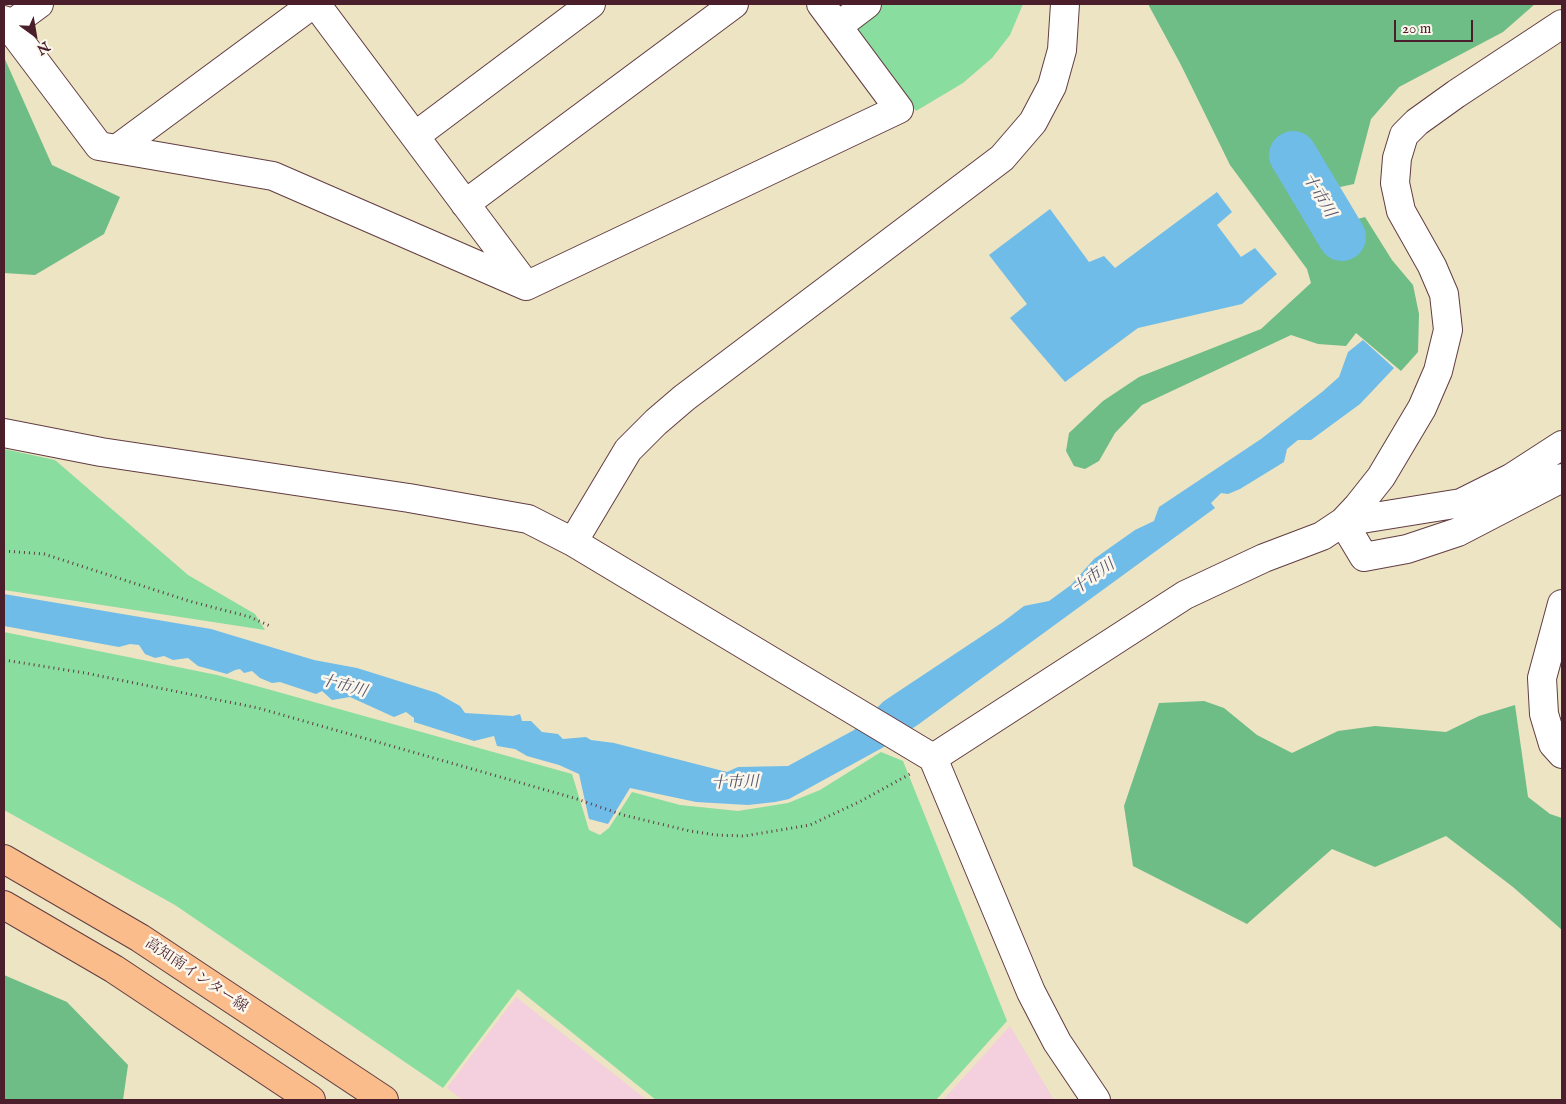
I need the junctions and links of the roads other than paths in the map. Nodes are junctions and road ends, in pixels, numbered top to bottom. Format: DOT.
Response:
graph roads {
  1 [pos="39,4"];
  2 [pos="315,4"];
  3 [pos="591,4"];
  4 [pos="734,4"];
  5 [pos="821,4"];
  6 [pos="867,4"];
  7 [pos="1065,4"];
  8 [pos="6,23"];
  9 [pos="1562,24"];
  10 [pos="838,26"];
  11 [pos="415,136"];
  12 [pos="118,148"];
  13 [pos="465,204"];
  14 [pos="526,286"];
  15 [pos="4,433"];
  16 [pos="1562,445"];
  17 [pos="1562,478"];
  18 [pos="1343,522"];
  19 [pos="573,542"];
  20 [pos="1562,604"];
  21 [pos="925,753"];
  22 [pos="1562,754"];
  23 [pos="4,859"];
  24 [pos="4,905"];
  25 [pos="311,1100"];
  26 [pos="384,1100"];
  27 [pos="1096,1100"];
  1 -- 8 [label="street"];
  2 -- 11 [label="street"];
  2 -- 12 [label="street"];
  3 -- 11 [label="street"];
  4 -- 13 [label="street"];
  5 -- 10 [label="street"];
  6 -- 10 [label="street"];
  7 -- 19 [label="street"];
  8 -- 12 [label="street"];
  9 -- 18 [label="street"];
  10 -- 14 [label="street"];
  11 -- 13 [label="street"];
  12 -- 14 [label="street"];
  13 -- 14 [label="street"];
  15 -- 19 [label="street"];
  16 -- 18 [label="street"];
  17 -- 18 [label="street"];
  18 -- 21 [label="street"];
  19 -- 21 [label="street"];
  20 -- 22 [label="street"];
  21 -- 27 [label="street"];
  23 -- 26 [label="main road, 高知南インター線"];
  24 -- 25 [label="main road"];
}
